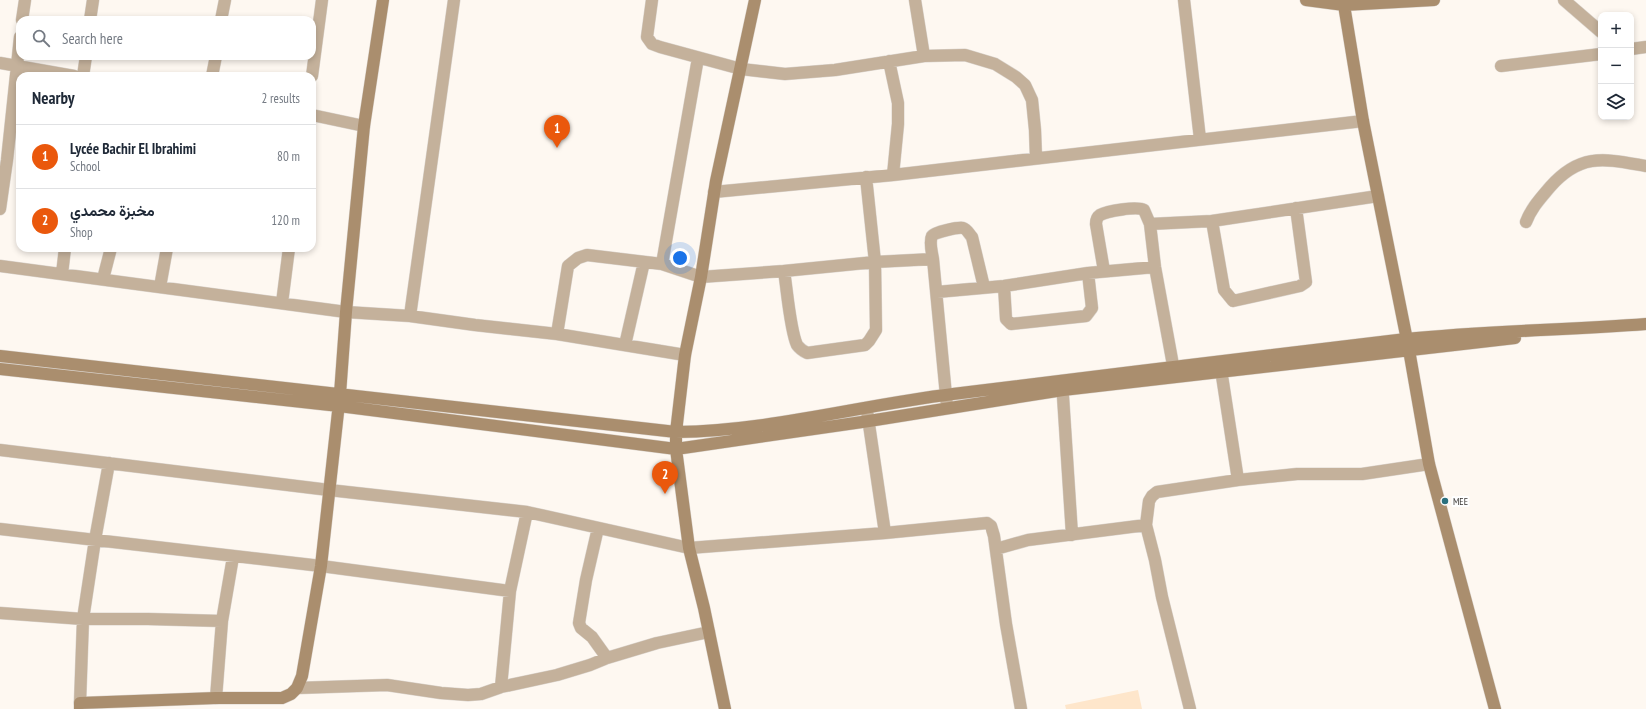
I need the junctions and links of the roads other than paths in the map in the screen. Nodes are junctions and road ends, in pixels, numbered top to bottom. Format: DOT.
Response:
graph roads {
  1 [pos="25,0"];
  2 [pos="93,0"];
  3 [pos="225,0"];
  4 [pos="322,0"];
  5 [pos="383,0"];
  6 [pos="454,0"];
  7 [pos="652,0"];
  8 [pos="755,0"];
  9 [pos="915,0"];
  10 [pos="1184,0"];
  11 [pos="1309,0"];
  12 [pos="1434,0"];
  13 [pos="1564,0"];
  14 [pos="1344,5"];
  15 [pos="23,16"];
  16 [pos="91,16"];
  17 [pos="222,16"];
  18 [pos="1598,29"];
  19 [pos="316,46"];
  20 [pos="1598,54"];
  21 [pos="924,56"];
  22 [pos="698,58"];
  23 [pos="17,60"];
  24 [pos="85,60"];
  25 [pos="215,60"];
  26 [pos="314,60"];
  27 [pos="889,61"];
  28 [pos="0,63"];
  29 [pos="16,65"];
  30 [pos="1501,66"];
  31 [pos="740,69"];
  32 [pos="53,72"];
  33 [pos="84,72"];
  34 [pos="213,72"];
  35 [pos="313,72"];
  36 [pos="316,116"];
  37 [pos="1363,121"];
  38 [pos="364,126"];
  39 [pos="1200,139"];
  40 [pos="1036,158"];
  41 [pos="3,160"];
  42 [pos="1646,166"];
  43 [pos="893,175"];
  44 [pos="866,177"];
  45 [pos="714,192"];
  46 [pos="1378,196"];
  47 [pos="1296,208"];
  48 [pos="0,209"];
  49 [pos="1212,221"];
  50 [pos="1526,222"];
  51 [pos="1150,224"];
  52 [pos="65,252"];
  53 [pos="110,252"];
  54 [pos="166,252"];
  55 [pos="288,252"];
  56 [pos="933,259"];
  57 [pos="644,262"];
  58 [pos="875,262"];
  59 [pos="662,264"];
  60 [pos="0,266"];
  61 [pos="1155,267"];
  62 [pos="784,271"];
  63 [pos="1104,271"];
  64 [pos="1088,273"];
  65 [pos="62,274"];
  66 [pos="701,277"];
  67 [pos="103,280"];
  68 [pos="1004,286"];
  69 [pos="160,287"];
  70 [pos="984,287"];
  71 [pos="937,292"];
  72 [pos="282,303"];
  73 [pos="346,312"];
  74 [pos="410,316"];
  75 [pos="1646,324"];
  76 [pos="557,334"];
  77 [pos="625,345"];
  78 [pos="1408,345"];
  79 [pos="685,355"];
  80 [pos="0,356"];
  81 [pos="1221,367"];
  82 [pos="0,370"];
  83 [pos="1175,372"];
  84 [pos="1062,386"];
  85 [pos="947,394"];
  86 [pos="340,400"];
  87 [pos="867,407"];
  88 [pos="947,409"];
  89 [pos="869,421"];
  90 [pos="676,432"];
  91 [pos="676,449"];
  92 [pos="0,450"];
  93 [pos="109,463"];
  94 [pos="1429,464"];
  95 [pos="1238,480"];
  96 [pos="329,490"];
  97 [pos="527,512"];
  98 [pos="1146,525"];
  99 [pos="598,528"];
  100 [pos="0,529"];
  101 [pos="885,533"];
  102 [pos="1072,535"];
  103 [pos="95,540"];
  104 [pos="689,548"];
  105 [pos="996,549"];
  106 [pos="233,557"];
  107 [pos="321,566"];
  108 [pos="510,591"];
  109 [pos="0,613"];
  110 [pos="83,619"];
  111 [pos="222,621"];
  112 [pos="709,632"];
  113 [pos="607,658"];
  114 [pos="501,687"];
  115 [pos="297,688"];
  116 [pos="216,698"];
  117 [pos="80,706"];
  118 [pos="725,709"];
  119 [pos="1021,709"];
  120 [pos="1190,709"];
  121 [pos="1495,709"];
  1 -- 15 [label="street"];
  2 -- 16 [label="street"];
  3 -- 17 [label="street"];
  4 -- 19 [label="street"];
  5 -- 38 [label="street"];
  6 -- 74 [label="street"];
  7 -- 22 [label="street"];
  8 -- 31 [label="street"];
  9 -- 21 [label="street"];
  10 -- 39 [label="street"];
  11 -- 14 [label="street"];
  12 -- 14 [label="street"];
  13 -- 18 [label="street"];
  14 -- 37 [label="street"];
  20 -- 30 [label="street"];
  21 -- 27 [label="street"];
  21 -- 40 [label="street"];
  22 -- 31 [label="street"];
  22 -- 59 [label="street"];
  23 -- 29 [label="street"];
  24 -- 33 [label="street"];
  25 -- 34 [label="street"];
  26 -- 35 [label="street"];
  27 -- 31 [label="street"];
  27 -- 43 [label="street"];
  28 -- 29 [label="street"];
  29 -- 32 [label="street"];
  29 -- 41 [label="street"];
  31 -- 45 [label="street"];
  36 -- 38 [label="street"];
  37 -- 39 [label="street"];
  37 -- 46 [label="street"];
  38 -- 73 [label="street"];
  39 -- 40 [label="street"];
  40 -- 43 [label="street"];
  41 -- 48 [label="street"];
  42 -- 50 [label="street"];
  43 -- 44 [label="street"];
  44 -- 45 [label="street"];
  44 -- 58 [label="street"];
  45 -- 66 [label="street"];
  46 -- 47 [label="street"];
  46 -- 78 [label="street"];
  47 -- 49 [label="street"];
  47 -- 49 [label="street"];
  49 -- 51 [label="street"];
  51 -- 61 [label="street"];
  51 -- 63 [label="street"];
  52 -- 65 [label="street"];
  53 -- 67 [label="street"];
  54 -- 69 [label="street"];
  55 -- 72 [label="street"];
  56 -- 58 [label="street"];
  56 -- 70 [label="street"];
  56 -- 71 [label="street"];
  57 -- 59 [label="street"];
  57 -- 76 [label="street"];
  57 -- 77 [label="street"];
  58 -- 62 [label="street"];
  58 -- 62 [label="street"];
  59 -- 66 [label="street"];
  60 -- 65 [label="street"];
  61 -- 63 [label="street"];
  61 -- 83 [label="street"];
  62 -- 66 [label="street"];
  63 -- 64 [label="street"];
  64 -- 68 [label="street"];
  64 -- 68 [label="street"];
  65 -- 67 [label="street"];
  66 -- 79 [label="street"];
  67 -- 69 [label="street"];
  68 -- 70 [label="street"];
  69 -- 72 [label="street"];
  70 -- 71 [label="street"];
  71 -- 85 [label="street"];
  72 -- 73 [label="street"];
  73 -- 74 [label="street"];
  73 -- 86 [label="street"];
  74 -- 76 [label="street"];
  75 -- 78 [label="street"];
  76 -- 77 [label="street"];
  77 -- 79 [label="street"];
  78 -- 81 [label="street"];
  78 -- 94 [label="street"];
  79 -- 90 [label="street"];
  80 -- 86 [label="street"];
  81 -- 83 [label="street"];
  81 -- 95 [label="street"];
  82 -- 86 [label="street"];
  83 -- 84 [label="street"];
  84 -- 85 [label="street"];
  84 -- 88 [label="street"];
  84 -- 102 [label="street"];
  85 -- 87 [label="street"];
  85 -- 88 [label="street"];
  86 -- 90 [label="street"];
  86 -- 91 [label="street"];
  86 -- 96 [label="street"];
  87 -- 89 [label="street"];
  87 -- 90 [label="street"];
  88 -- 89 [label="street"];
  89 -- 91 [label="street"];
  89 -- 101 [label="street"];
  90 -- 91 [label="street"];
  91 -- 104 [label="street"];
  92 -- 93 [label="street"];
  93 -- 96 [label="street"];
  93 -- 103 [label="street"];
  94 -- 95 [label="street"];
  94 -- 121 [label="street"];
  95 -- 98 [label="street"];
  96 -- 97 [label="street"];
  96 -- 107 [label="street"];
  97 -- 99 [label="street"];
  97 -- 108 [label="street"];
  98 -- 102 [label="street"];
  98 -- 120 [label="street"];
  99 -- 104 [label="street"];
  99 -- 113 [label="street"];
  100 -- 103 [label="street"];
  101 -- 104 [label="street"];
  101 -- 105 [label="street"];
  102 -- 105 [label="street"];
  103 -- 106 [label="street"];
  103 -- 110 [label="street"];
  104 -- 112 [label="street"];
  105 -- 119 [label="street"];
  106 -- 107 [label="street"];
  106 -- 111 [label="street"];
  107 -- 108 [label="street"];
  107 -- 115 [label="street"];
  108 -- 114 [label="street"];
  109 -- 110 [label="street"];
  110 -- 111 [label="street"];
  110 -- 117 [label="street"];
  111 -- 116 [label="street"];
  112 -- 113 [label="street"];
  112 -- 118 [label="street"];
  113 -- 114 [label="street"];
  114 -- 115 [label="street"];
  115 -- 116 [label="street"];
  116 -- 117 [label="street"];
}
